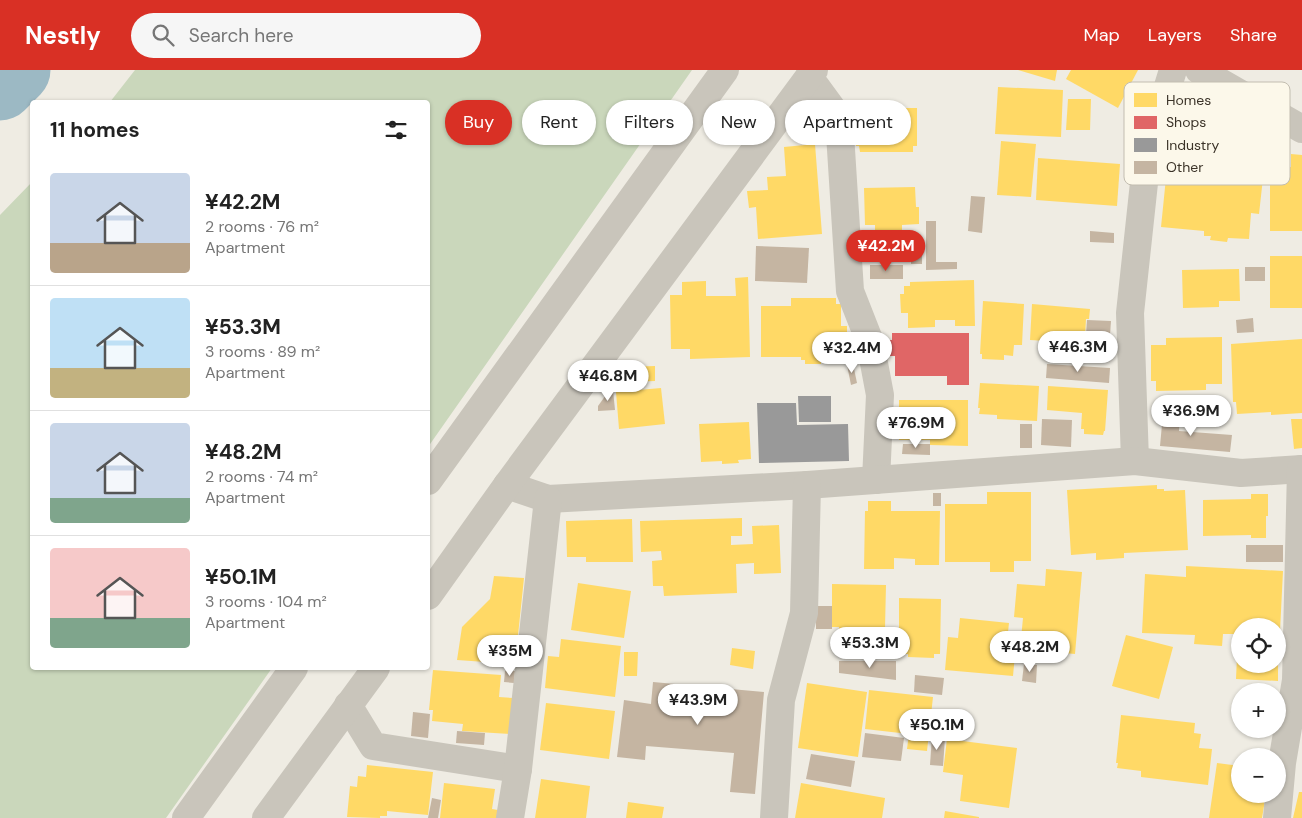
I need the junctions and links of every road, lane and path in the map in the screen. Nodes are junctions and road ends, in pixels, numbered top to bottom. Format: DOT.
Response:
graph roads {
  1 [pos="725,70"];
  2 [pos="1172,70"];
  3 [pos="1199,70"];
  4 [pos="811,74"];
  5 [pos="1168,82"];
  6 [pos="1220,82"];
  7 [pos="1290,122"];
  8 [pos="1302,129"];
  9 [pos="1144,185"];
  10 [pos="1135,461"];
  11 [pos="1301,469"];
  12 [pos="430,479"];
  13 [pos="876,480"];
  14 [pos="507,485"];
  15 [pos="808,485"];
  16 [pos="548,499"];
  17 [pos="430,593"];
  18 [pos="293,670"];
  19 [pos="375,670"];
  20 [pos="348,706"];
  21 [pos="518,769"];
  22 [pos="186,818"];
  23 [pos="266,818"];
  24 [pos="510,818"];
  25 [pos="774,818"];
  26 [pos="1277,818"];
  1 -- 12 [label="street"];
  2 -- 5 [label="street"];
  3 -- 6 [label="street"];
  4 -- 13 [label="street"];
  4 -- 14 [label="street"];
  7 -- 8 [label="street"];
  9 -- 10 [label="street"];
  10 -- 11 [label="street"];
  10 -- 13 [label="street"];
  11 -- 26 [label="street"];
  13 -- 15 [label="street"];
  14 -- 16 [label="street"];
  14 -- 17 [label="street"];
  15 -- 16 [label="street"];
  15 -- 25 [label="street"];
  16 -- 21 [label="street"];
  18 -- 22 [label="street"];
  19 -- 20 [label="street"];
  20 -- 21 [label="street"];
  20 -- 23 [label="street"];
  21 -- 24 [label="street"];
}
